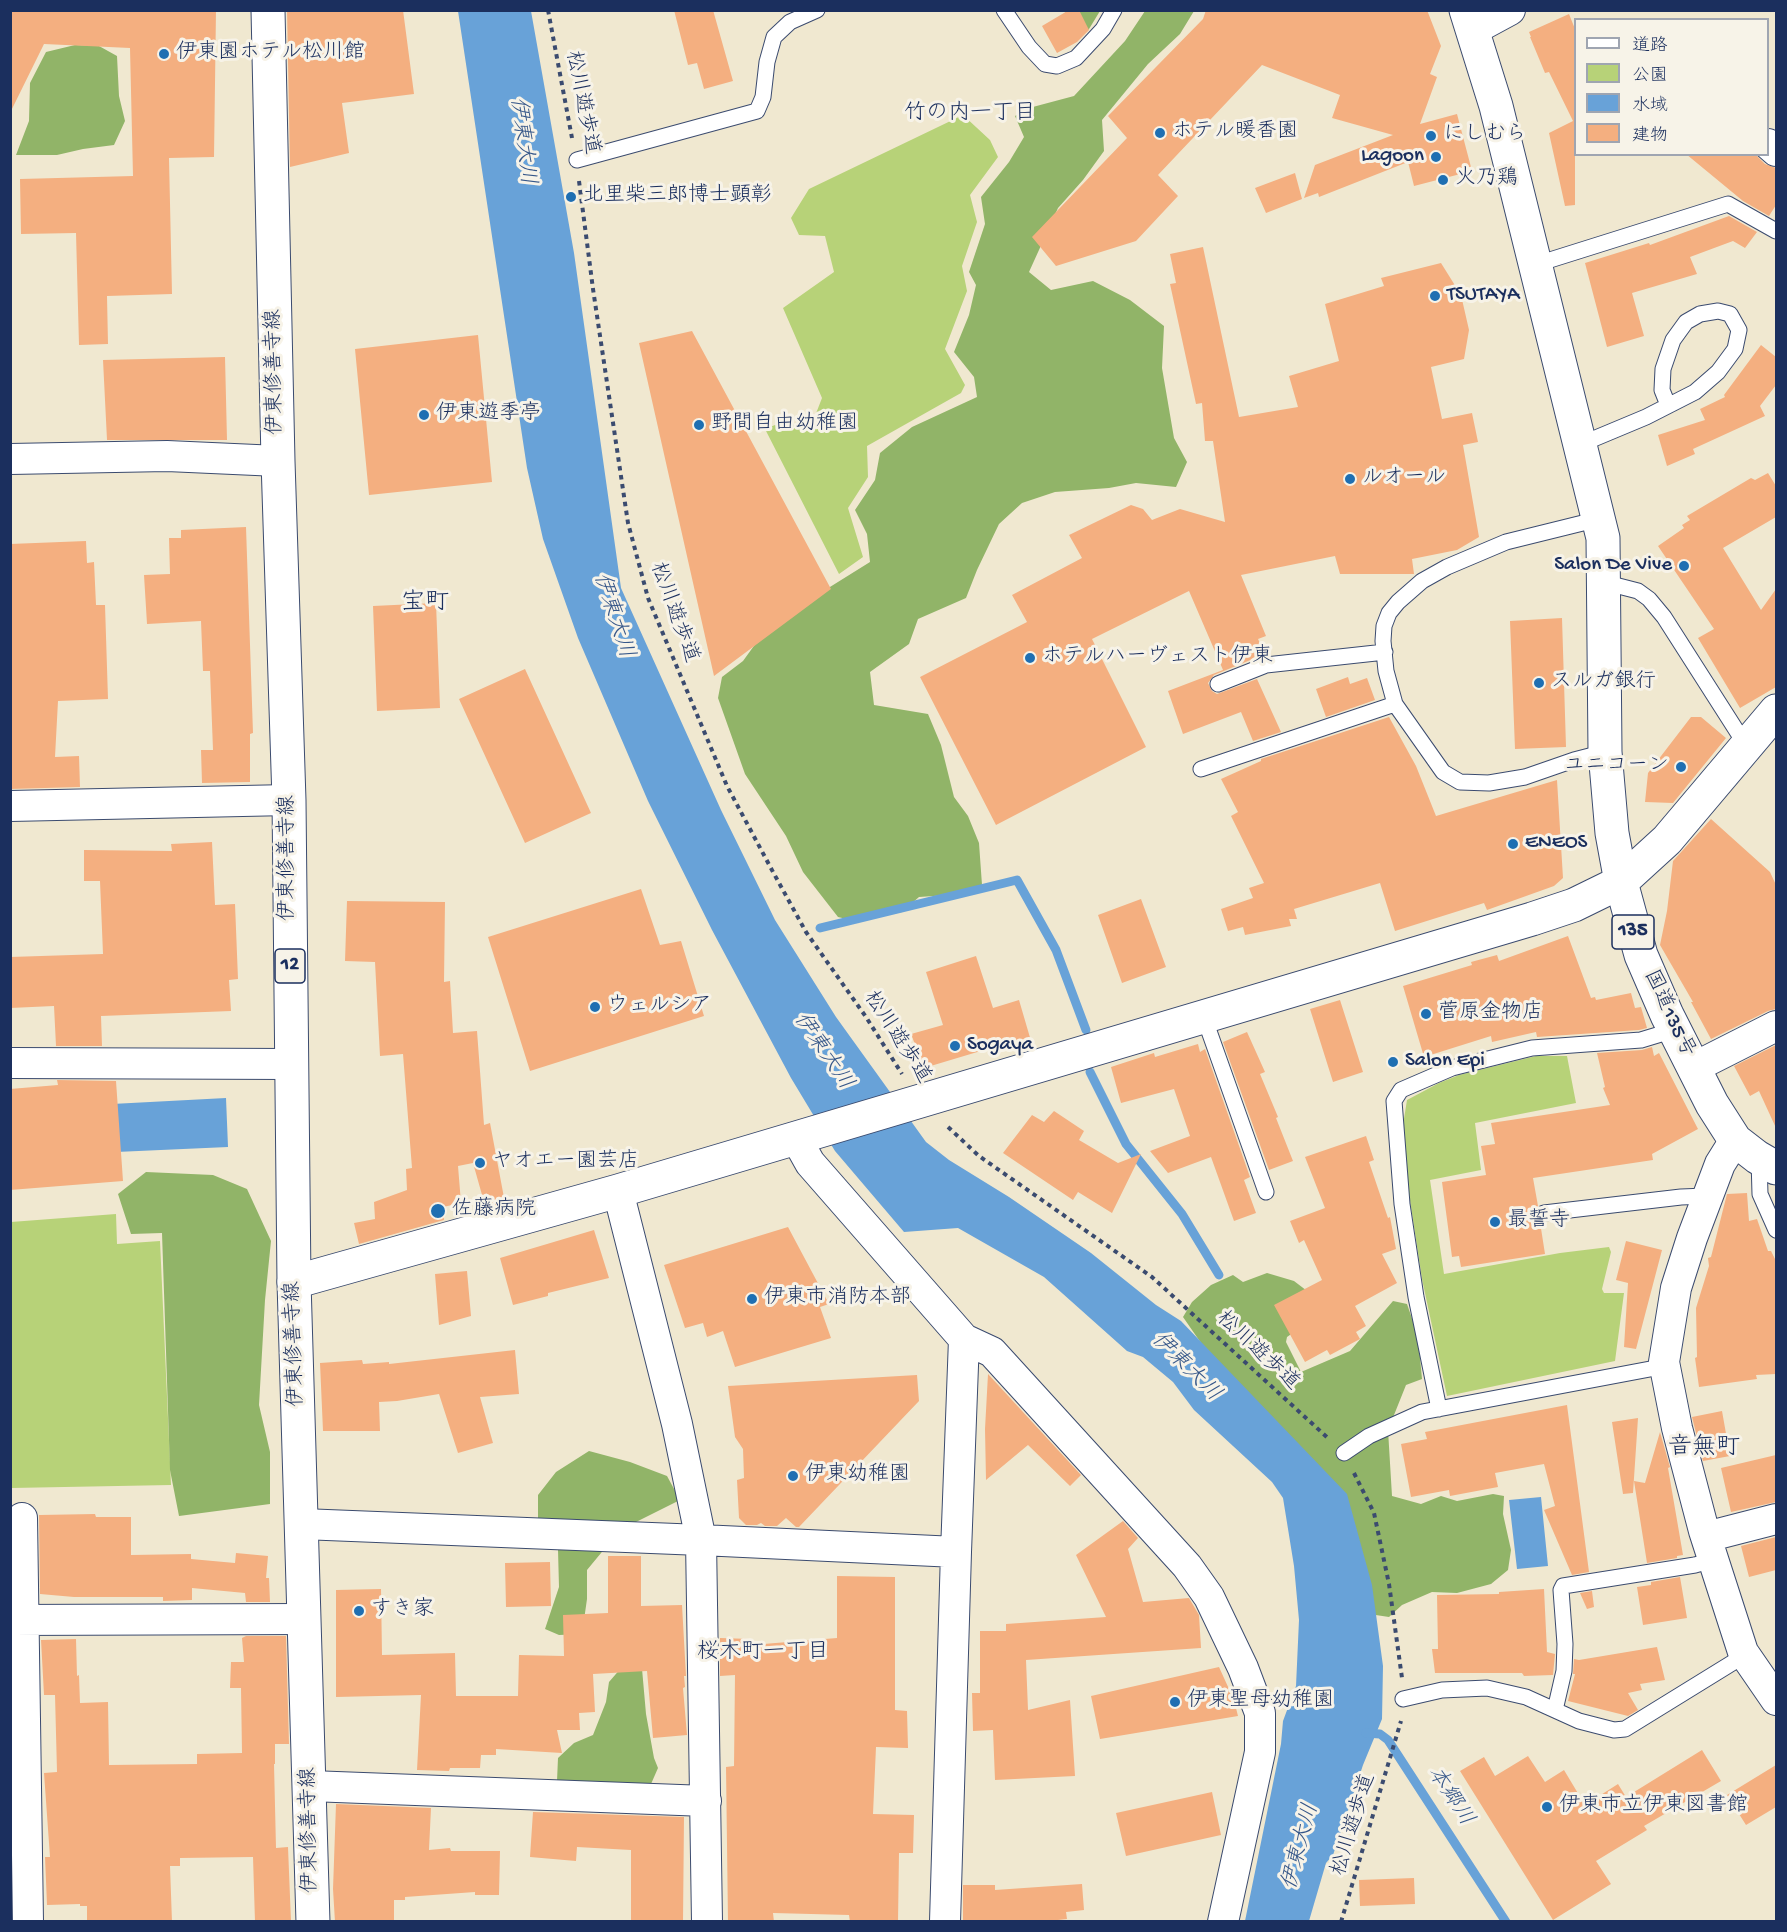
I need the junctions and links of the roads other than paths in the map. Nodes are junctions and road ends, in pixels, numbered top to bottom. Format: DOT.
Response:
graph roads {
  1 [pos="268,10"];
  2 [pos="817,10"];
  3 [pos="1004,10"];
  4 [pos="1114,10"];
  5 [pos="1510,10"];
  6 [pos="1470,20"];
  7 [pos="577,160"];
  8 [pos="1776,230"];
  9 [pos="1534,265"];
  10 [pos="1668,405"];
  11 [pos="1579,445"];
  12 [pos="10,459"];
  13 [pos="278,461"];
  14 [pos="1599,519"];
  15 [pos="1603,582"];
  16 [pos="1385,652"];
  17 [pos="1218,684"];
  18 [pos="1395,704"];
  19 [pos="1776,711"];
  20 [pos="1747,747"];
  21 [pos="1605,752"];
  22 [pos="1201,769"];
  23 [pos="289,800"];
  24 [pos="10,806"];
  25 [pos="1621,882"];
  26 [pos="1204,1017"];
  27 [pos="1776,1026"];
  28 [pos="1674,1030"];
  29 [pos="10,1063"];
  30 [pos="290,1064"];
  31 [pos="1693,1068"];
  32 [pos="803,1135"];
  33 [pos="1757,1155"];
  34 [pos="618,1191"];
  35 [pos="1266,1192"];
  36 [pos="1707,1197"];
  37 [pos="1544,1213"];
  38 [pos="1776,1230"];
  39 [pos="294,1282"];
  40 [pos="964,1339"];
  41 [pos="1665,1366"];
  42 [pos="1439,1409"];
  43 [pos="1344,1453"];
  44 [pos="22,1518"];
  45 [pos="1776,1519"];
  46 [pos="302,1524"];
  47 [pos="701,1539"];
  48 [pos="1710,1549"];
  49 [pos="956,1552"];
  50 [pos="305,1619"];
  51 [pos="17,1620"];
  52 [pos="1746,1655"];
  53 [pos="1403,1699"];
  54 [pos="1776,1700"];
  55 [pos="1555,1710"];
  56 [pos="18,1786"];
  57 [pos="309,1786"];
  58 [pos="706,1801"];
  59 [pos="28,1922"];
  60 [pos="313,1922"];
  61 [pos="707,1922"];
  62 [pos="945,1922"];
  63 [pos="1223,1922"];
  1 -- 13 [label="main road, 伊東修善寺線 / 12"];
  2 -- 7 [label="lane"];
  3 -- 4 [label="lane"];
  5 -- 6 [label="street"];
  6 -- 9 [label="main road, 国道135号"];
  8 -- 9 [label="lane"];
  9 -- 11 [label="main road, 国道135号"];
  10 -- 10 [label="lane"];
  10 -- 11 [label="lane"];
  11 -- 14 [label="main road, 国道135号"];
  12 -- 13 [label="street"];
  13 -- 23 [label="main road, 伊東修善寺線 / 12"];
  14 -- 15 [label="main road, 国道135号"];
  14 -- 16 [label="lane"];
  15 -- 20 [label="lane"];
  15 -- 21 [label="main road, 国道135号"];
  16 -- 17 [label="lane"];
  16 -- 18 [label="lane"];
  18 -- 21 [label="lane"];
  18 -- 22 [label="lane"];
  19 -- 20 [label="main road"];
  20 -- 25 [label="main road"];
  21 -- 25 [label="main road, 国道135号"];
  23 -- 24 [label="street"];
  23 -- 30 [label="main road, 伊東修善寺線 / 12"];
  25 -- 26 [label="main road"];
  25 -- 28 [label="main road, 国道135号 / 135"];
  26 -- 32 [label="main road"];
  26 -- 35 [label="lane"];
  27 -- 31 [label="street"];
  28 -- 31 [label="main road, 国道135号 / 135"];
  28 -- 42 [label="lane"];
  29 -- 30 [label="street"];
  30 -- 39 [label="main road, 伊東修善寺線 / 12"];
  31 -- 33 [label="main road, 国道135号 / 135"];
  32 -- 34 [label="main road"];
  32 -- 40 [label="street"];
  33 -- 36 [label="street"];
  33 -- 38 [label="lane"];
  34 -- 39 [label="main road"];
  34 -- 47 [label="street"];
  36 -- 37 [label="lane"];
  36 -- 41 [label="street"];
  39 -- 46 [label="main road, 伊東修善寺線 / 12"];
  40 -- 49 [label="street"];
  40 -- 63 [label="street"];
  41 -- 42 [label="lane"];
  41 -- 48 [label="street"];
  42 -- 43 [label="lane"];
  44 -- 51 [label="street"];
  45 -- 48 [label="street"];
  46 -- 47 [label="street"];
  46 -- 50 [label="main road, 伊東修善寺線 / 12"];
  47 -- 49 [label="street"];
  47 -- 58 [label="street"];
  48 -- 52 [label="street"];
  48 -- 55 [label="lane"];
  49 -- 62 [label="street"];
  50 -- 51 [label="street"];
  50 -- 57 [label="main road, 伊東修善寺線 / 12"];
  51 -- 56 [label="street"];
  52 -- 54 [label="street"];
  52 -- 55 [label="lane"];
  53 -- 55 [label="lane"];
  56 -- 59 [label="street"];
  57 -- 58 [label="street"];
  57 -- 60 [label="main road, 伊東修善寺線 / 12"];
  58 -- 61 [label="street"];
}
